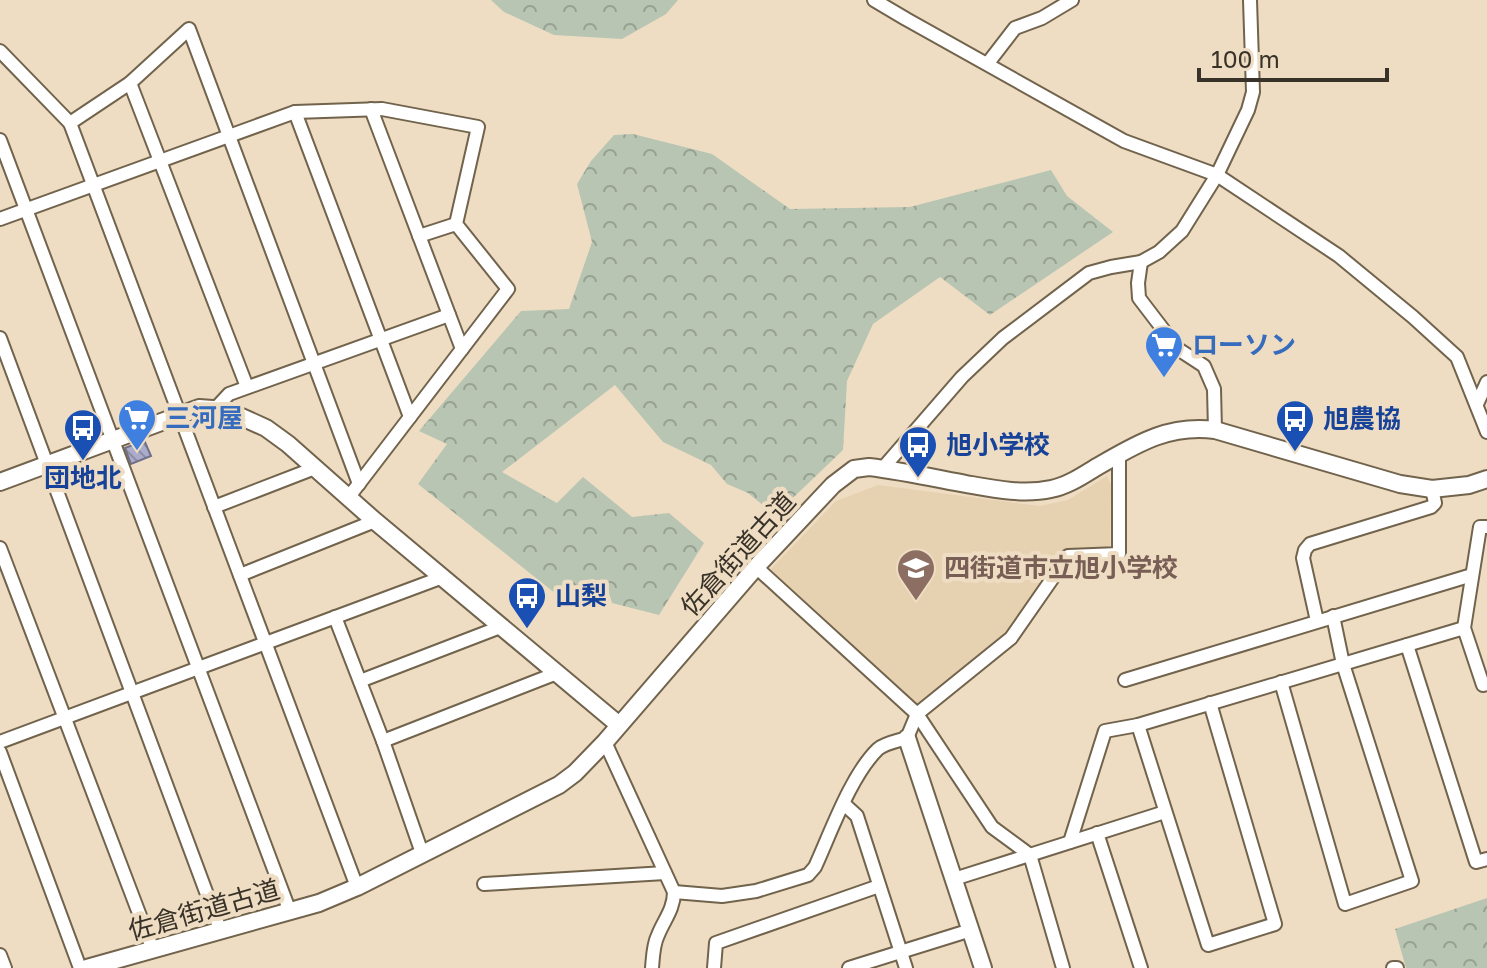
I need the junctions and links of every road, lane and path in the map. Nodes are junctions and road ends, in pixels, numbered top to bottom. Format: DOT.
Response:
graph roads {
  1 [pos="874,0"];
  2 [pos="1072,0"];
  3 [pos="1250,0"];
  4 [pos="0,51"];
  5 [pos="988,63"];
  6 [pos="130,83"];
  7 [pos="371,109"];
  8 [pos="295,112"];
  9 [pos="70,123"];
  10 [pos="228,135"];
  11 [pos="0,140"];
  12 [pos="160,160"];
  13 [pos="1217,175"];
  14 [pos="93,184"];
  15 [pos="26,209"];
  16 [pos="0,219"];
  17 [pos="456,224"];
  18 [pos="419,236"];
  19 [pos="1141,262"];
  20 [pos="449,315"];
  21 [pos="0,338"];
  22 [pos="381,339"];
  23 [pos="462,349"];
  24 [pos="314,364"];
  25 [pos="1487,382"];
  26 [pos="247,387"];
  27 [pos="1477,404"];
  28 [pos="215,409"];
  29 [pos="179,414"];
  30 [pos="410,417"];
  31 [pos="1215,430"];
  32 [pos="1487,432"];
  33 [pos="112,440"];
  34 [pos="1119,454"];
  35 [pos="47,464"];
  36 [pos="315,468"];
  37 [pos="883,468"];
  38 [pos="1486,481"];
  39 [pos="0,482"];
  40 [pos="1432,489"];
  41 [pos="354,491"];
  42 [pos="214,507"];
  43 [pos="375,521"];
  44 [pos="1487,527"];
  45 [pos="0,548"];
  46 [pos="756,567"];
  47 [pos="240,575"];
  48 [pos="1472,575"];
  49 [pos="443,577"];
  50 [pos="1333,616"];
  51 [pos="335,617"];
  52 [pos="1317,621"];
  53 [pos="503,626"];
  54 [pos="1464,628"];
  55 [pos="265,643"];
  56 [pos="1407,645"];
  57 [pos="1343,664"];
  58 [pos="197,669"];
  59 [pos="557,673"];
  60 [pos="1125,680"];
  61 [pos="360,681"];
  62 [pos="1281,682"];
  63 [pos="1487,684"];
  64 [pos="132,693"];
  65 [pos="1210,703"];
  66 [pos="917,714"];
  67 [pos="65,718"];
  68 [pos="619,725"];
  69 [pos="1138,725"];
  70 [pos="907,738"];
  71 [pos="383,741"];
  72 [pos="0,742"];
  73 [pos="605,742"];
  74 [pos="0,752"];
  75 [pos="844,804"];
  76 [pos="1165,812"];
  77 [pos="1097,833"];
  78 [pos="1070,842"];
  79 [pos="422,853"];
  80 [pos="1030,855"];
  81 [pos="1487,859"];
  82 [pos="665,873"];
  83 [pos="954,879"];
  84 [pos="484,884"];
  85 [pos="879,886"];
  86 [pos="357,887"];
  87 [pos="674,892"];
  88 [pos="290,912"];
  89 [pos="971,930"];
  90 [pos="221,932"];
  91 [pos="153,950"];
  92 [pos="900,951"];
  93 [pos="0,955"];
  94 [pos="1136,967"];
  95 [pos="5,968"];
  96 [pos="80,968"];
  97 [pos="87,968"];
  98 [pos="652,968"];
  99 [pos="714,968"];
  100 [pos="849,968"];
  101 [pos="906,968"];
  102 [pos="983,968"];
  103 [pos="1063,968"];
  1 -- 5 [label="street"];
  2 -- 5 [label="street"];
  3 -- 13 [label="street"];
  4 -- 9 [label="street"];
  5 -- 13 [label="street"];
  6 -- 9 [label="street"];
  6 -- 10 [label="street"];
  6 -- 12 [label="street"];
  7 -- 8 [label="street"];
  7 -- 17 [label="street"];
  7 -- 18 [label="street"];
  8 -- 10 [label="street"];
  8 -- 22 [label="street"];
  9 -- 14 [label="street"];
  10 -- 12 [label="street"];
  10 -- 24 [label="street"];
  11 -- 15 [label="street"];
  12 -- 14 [label="street"];
  12 -- 26 [label="street"];
  13 -- 19 [label="street"];
  13 -- 27 [label="street"];
  14 -- 15 [label="street"];
  14 -- 29 [label="street"];
  15 -- 16 [label="street"];
  15 -- 33 [label="street"];
  17 -- 18 [label="street"];
  17 -- 23 [label="street"];
  18 -- 20 [label="street"];
  19 -- 31 [label="street"];
  19 -- 37 [label="street"];
  20 -- 22 [label="street"];
  20 -- 23 [label="street"];
  21 -- 35 [label="street"];
  22 -- 24 [label="street"];
  22 -- 30 [label="street"];
  23 -- 30 [label="street"];
  24 -- 26 [label="street"];
  24 -- 41 [label="street"];
  25 -- 27 [label="street"];
  26 -- 28 [label="street"];
  27 -- 32 [label="street"];
  28 -- 29 [label="street"];
  28 -- 36 [label="street"];
  29 -- 33 [label="street"];
  29 -- 42 [label="street"];
  30 -- 41 [label="street"];
  31 -- 34 [label="street, 佐倉街道古道"];
  31 -- 40 [label="street, 佐倉街道古道"];
  33 -- 35 [label="street"];
  33 -- 58 [label="street"];
  34 -- 37 [label="street, 佐倉街道古道"];
  34 -- 66 [label="street"];
  35 -- 39 [label="street"];
  35 -- 64 [label="street"];
  36 -- 41 [label="street"];
  36 -- 42 [label="street"];
  37 -- 46 [label="street, 佐倉街道古道"];
  38 -- 40 [label="street, 佐倉街道古道"];
  40 -- 52 [label="street"];
  41 -- 43 [label="street"];
  42 -- 47 [label="street"];
  43 -- 47 [label="street"];
  43 -- 49 [label="street"];
  44 -- 48 [label="street"];
  45 -- 67 [label="street"];
  46 -- 66 [label="street"];
  46 -- 68 [label="street, 佐倉街道古道"];
  47 -- 55 [label="street"];
  48 -- 50 [label="street"];
  48 -- 54 [label="street"];
  49 -- 51 [label="street"];
  49 -- 53 [label="street"];
  50 -- 52 [label="street"];
  50 -- 57 [label="street"];
  51 -- 55 [label="street"];
  51 -- 61 [label="street"];
  52 -- 60 [label="street"];
  53 -- 59 [label="street"];
  53 -- 61 [label="street"];
  54 -- 56 [label="street"];
  54 -- 63 [label="street"];
  55 -- 58 [label="street"];
  55 -- 86 [label="street"];
  56 -- 57 [label="street"];
  56 -- 81 [label="street"];
  57 -- 62 [label="street"];
  57 -- 62 [label="street"];
  58 -- 64 [label="street"];
  58 -- 88 [label="street"];
  59 -- 68 [label="street"];
  59 -- 71 [label="street"];
  61 -- 71 [label="street"];
  62 -- 65 [label="street"];
  64 -- 67 [label="street"];
  64 -- 90 [label="street"];
  65 -- 69 [label="street"];
  65 -- 76 [label="street"];
  66 -- 70 [label="street"];
  66 -- 80 [label="street"];
  67 -- 72 [label="street"];
  67 -- 91 [label="street"];
  68 -- 73 [label="street, 佐倉街道古道"];
  69 -- 76 [label="street"];
  69 -- 78 [label="street"];
  70 -- 75 [label="street"];
  70 -- 83 [label="street"];
  71 -- 79 [label="street"];
  73 -- 79 [label="street, 佐倉街道古道"];
  73 -- 82 [label="street"];
  74 -- 96 [label="street"];
  75 -- 85 [label="street"];
  75 -- 87 [label="street"];
  76 -- 77 [label="street"];
  77 -- 78 [label="street"];
  77 -- 94 [label="street"];
  78 -- 80 [label="street"];
  79 -- 86 [label="street, 佐倉街道古道"];
  80 -- 83 [label="street"];
  80 -- 103 [label="street"];
  82 -- 84 [label="street"];
  82 -- 87 [label="street"];
  83 -- 89 [label="street"];
  85 -- 92 [label="street"];
  85 -- 99 [label="street"];
  86 -- 88 [label="street, 佐倉街道古道"];
  87 -- 98 [label="street"];
  88 -- 90 [label="street, 佐倉街道古道"];
  89 -- 92 [label="street"];
  89 -- 102 [label="street"];
  90 -- 91 [label="street, 佐倉街道古道"];
  91 -- 97 [label="street, 佐倉街道古道"];
  92 -- 100 [label="street"];
  92 -- 101 [label="street"];
  93 -- 95 [label="street"];
}
